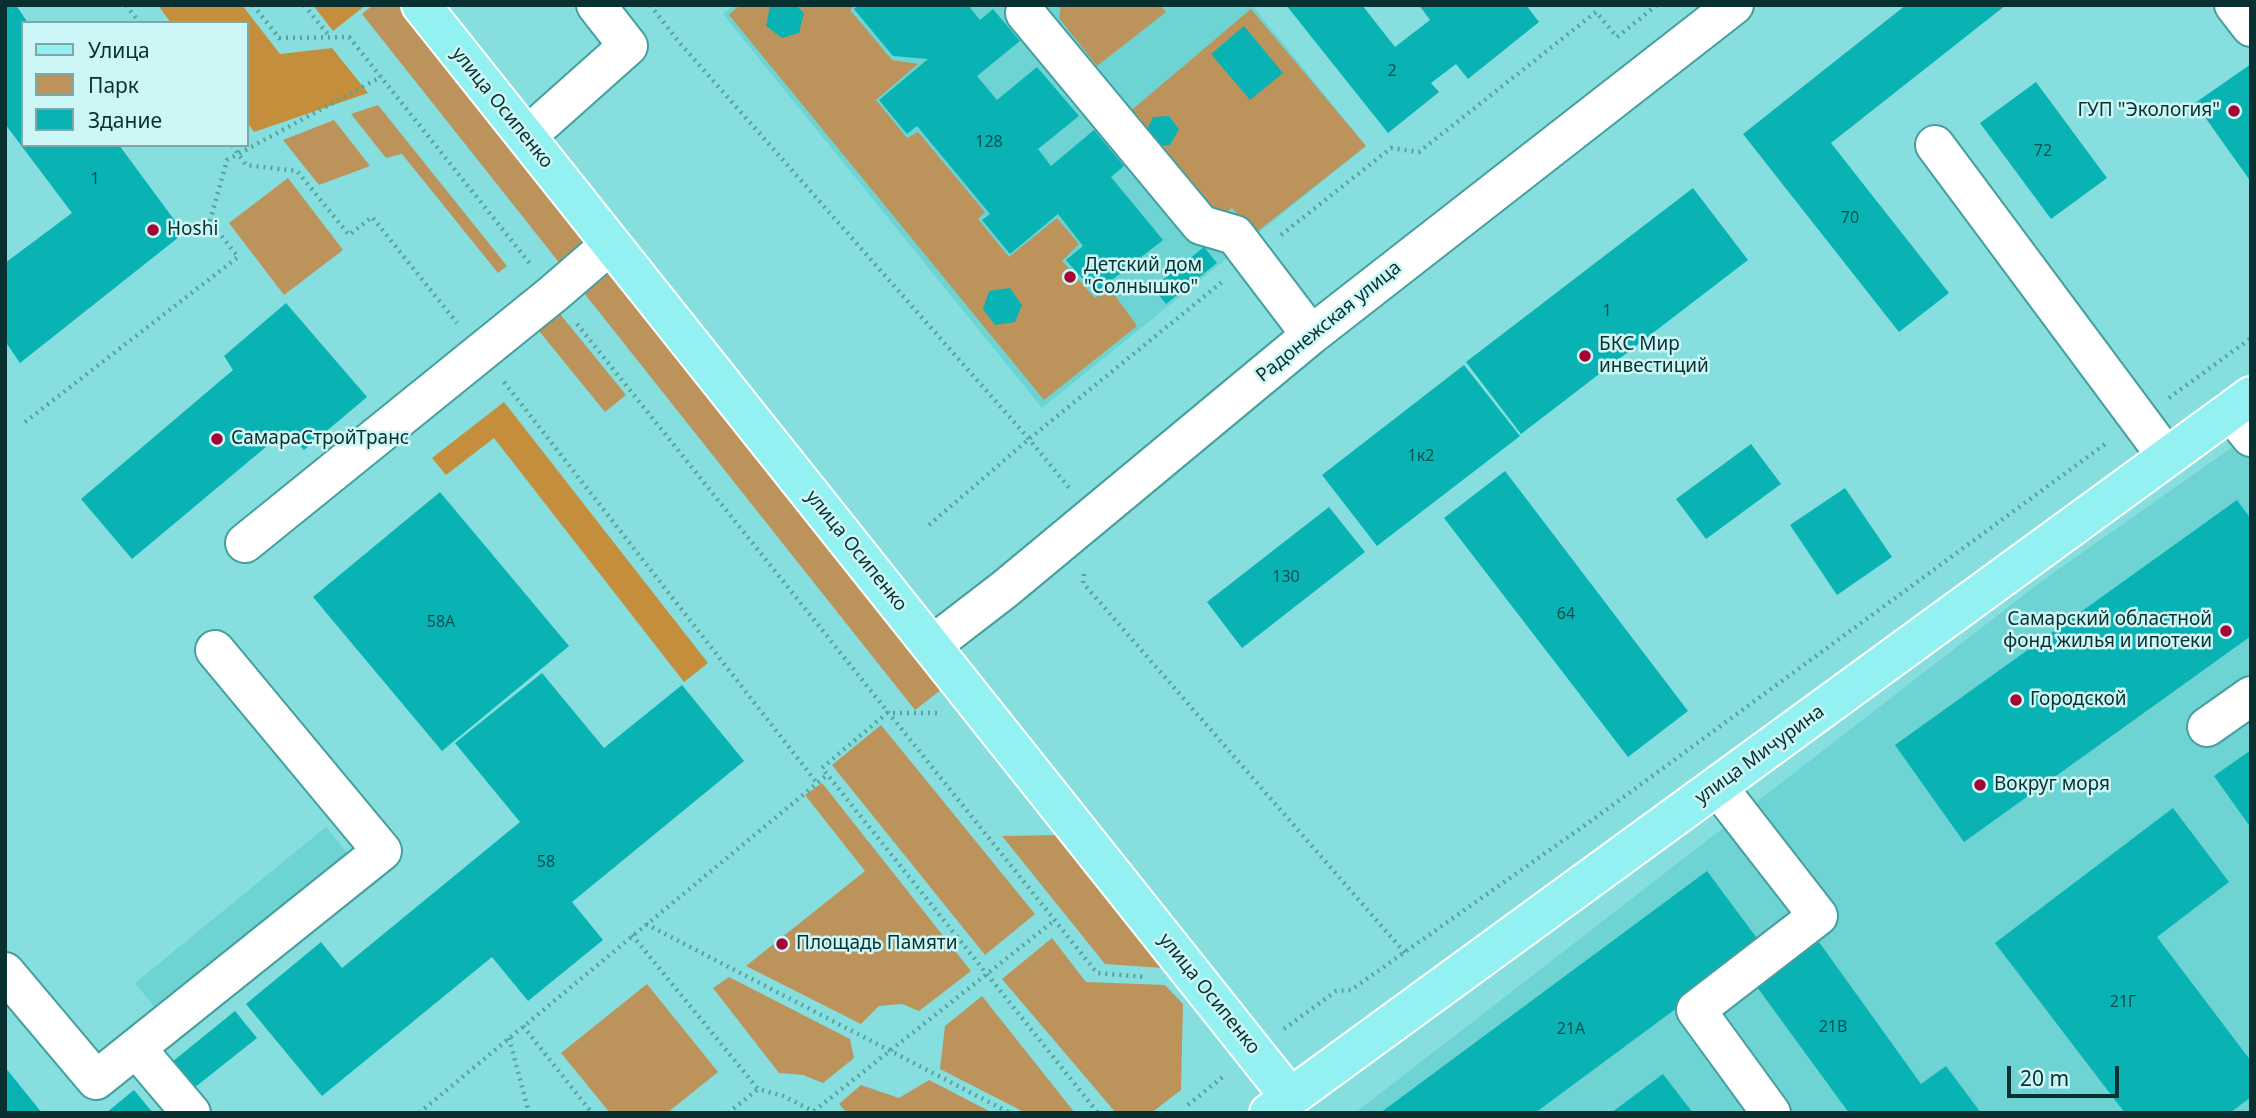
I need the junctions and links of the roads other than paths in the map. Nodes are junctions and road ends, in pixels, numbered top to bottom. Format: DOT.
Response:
graph roads {
  1 [pos="421,5"];
  2 [pos="596,5"];
  3 [pos="1734,5"];
  4 [pos="2234,5"];
  5 [pos="1025,13"];
  6 [pos="2251,27"];
  7 [pos="526,137"];
  8 [pos="1935,145"];
  9 [pos="611,244"];
  10 [pos="1311,335"];
  11 [pos="2244,414"];
  12 [pos="2167,457"];
  13 [pos="245,542"];
  14 [pos="931,646"];
  15 [pos="215,650"];
  16 [pos="2251,696"];
  17 [pos="2207,727"];
  18 [pos="1717,786"];
  19 [pos="5,972"];
  20 [pos="136,1048"];
  21 [pos="1280,1105"];
  22 [pos="191,1113"];
  23 [pos="1771,1113"];
  1 -- 7 [label="main road, улица Осипенко"];
  2 -- 7 [label="street"];
  3 -- 10 [label="street, Радонежская улица"];
  4 -- 6 [label="street"];
  5 -- 10 [label="street"];
  7 -- 9 [label="main road, улица Осипенко"];
  8 -- 12 [label="street"];
  9 -- 13 [label="street"];
  9 -- 14 [label="main road, улица Осипенко"];
  10 -- 14 [label="street, Радонежская улица"];
  11 -- 12 [label="main road, улица Мичурина"];
  12 -- 18 [label="main road, улица Мичурина"];
  14 -- 21 [label="main road, улица Осипенко"];
  15 -- 20 [label="street"];
  16 -- 17 [label="street"];
  18 -- 21 [label="main road, улица Мичурина"];
  18 -- 23 [label="street"];
  19 -- 20 [label="street"];
  20 -- 22 [label="street"];
}
